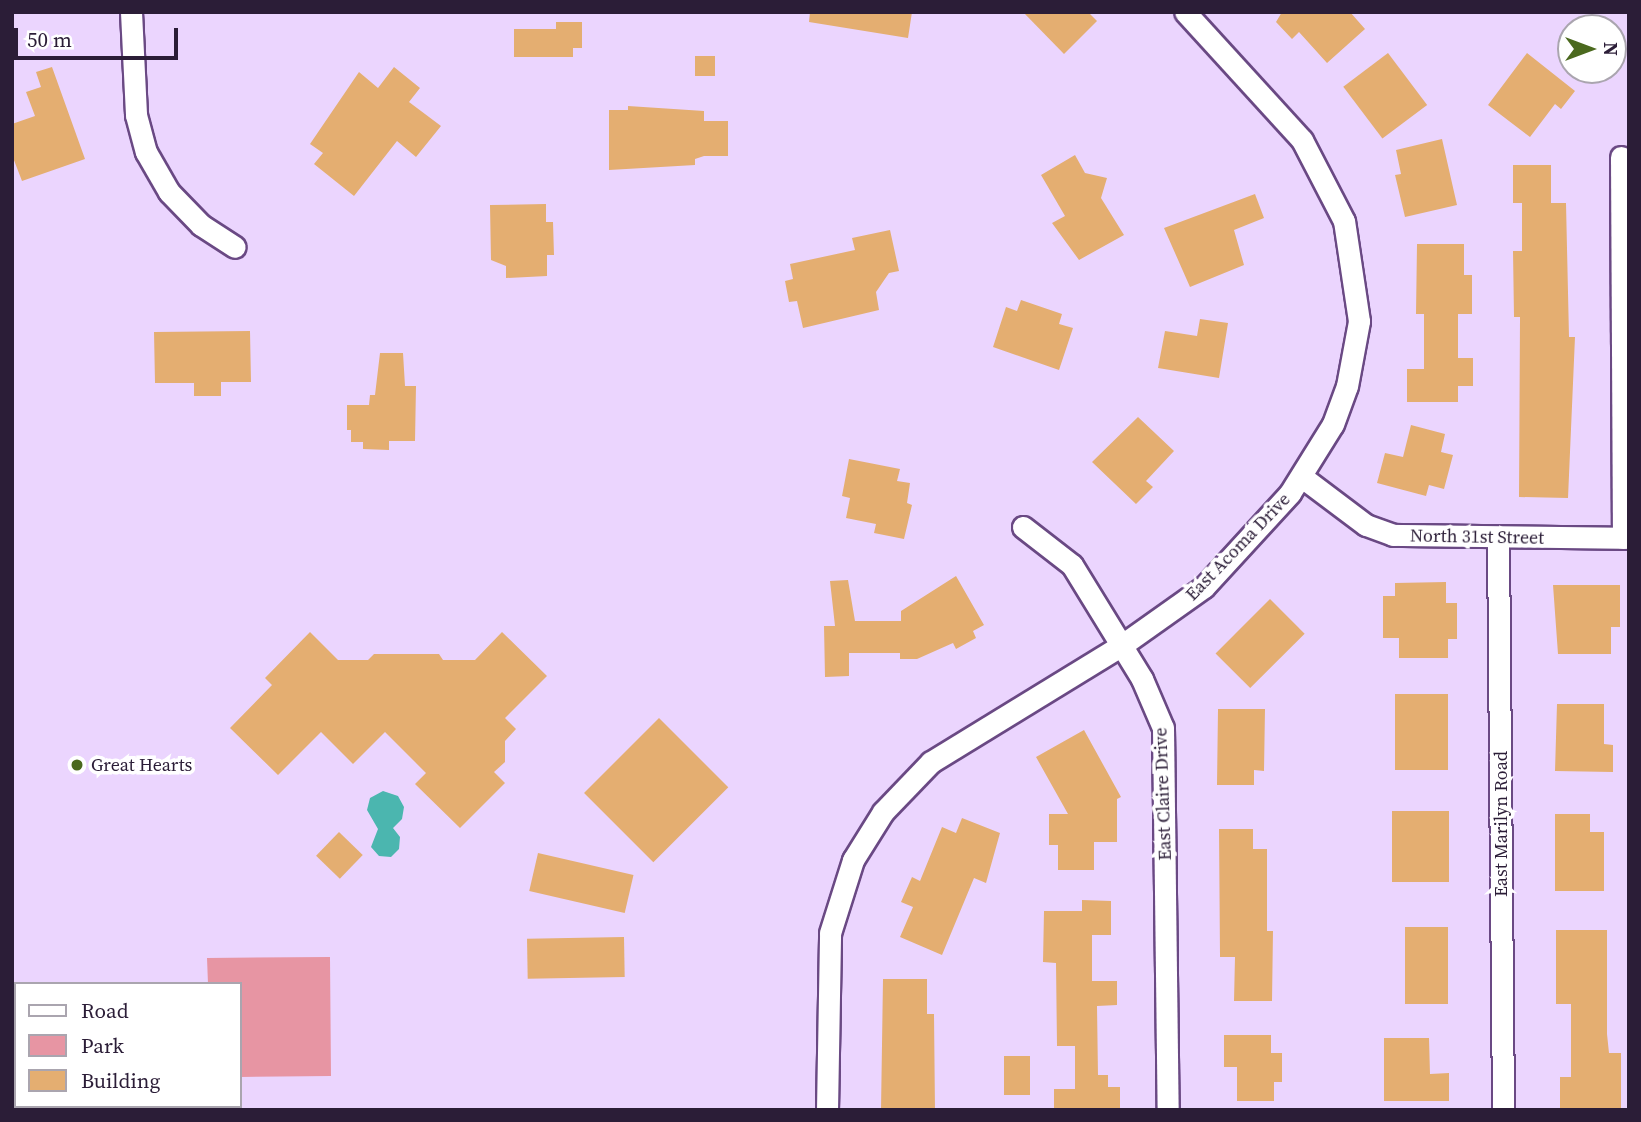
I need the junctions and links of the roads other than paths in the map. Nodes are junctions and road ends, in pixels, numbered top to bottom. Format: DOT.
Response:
graph roads {
  1 [pos="131,12"];
  2 [pos="1185,12"];
  3 [pos="1622,157"];
  4 [pos="235,247"];
  5 [pos="1301,477"];
  6 [pos="1023,527"];
  7 [pos="1498,538"];
  8 [pos="1626,538"];
  9 [pos="1122,645"];
  10 [pos="827,1110"];
  11 [pos="1168,1110"];
  12 [pos="1503,1110"];
  1 -- 4 [label="street"];
  2 -- 5 [label="street, East Acoma Drive"];
  3 -- 8 [label="street"];
  5 -- 7 [label="street, North 31st Street"];
  5 -- 9 [label="street, East Acoma Drive"];
  6 -- 9 [label="street, East Claire Drive"];
  7 -- 8 [label="street, North 31st Street"];
  7 -- 12 [label="street, East Marilyn Road"];
  9 -- 10 [label="street, East Acoma Drive"];
  9 -- 11 [label="street, East Claire Drive"];
}
